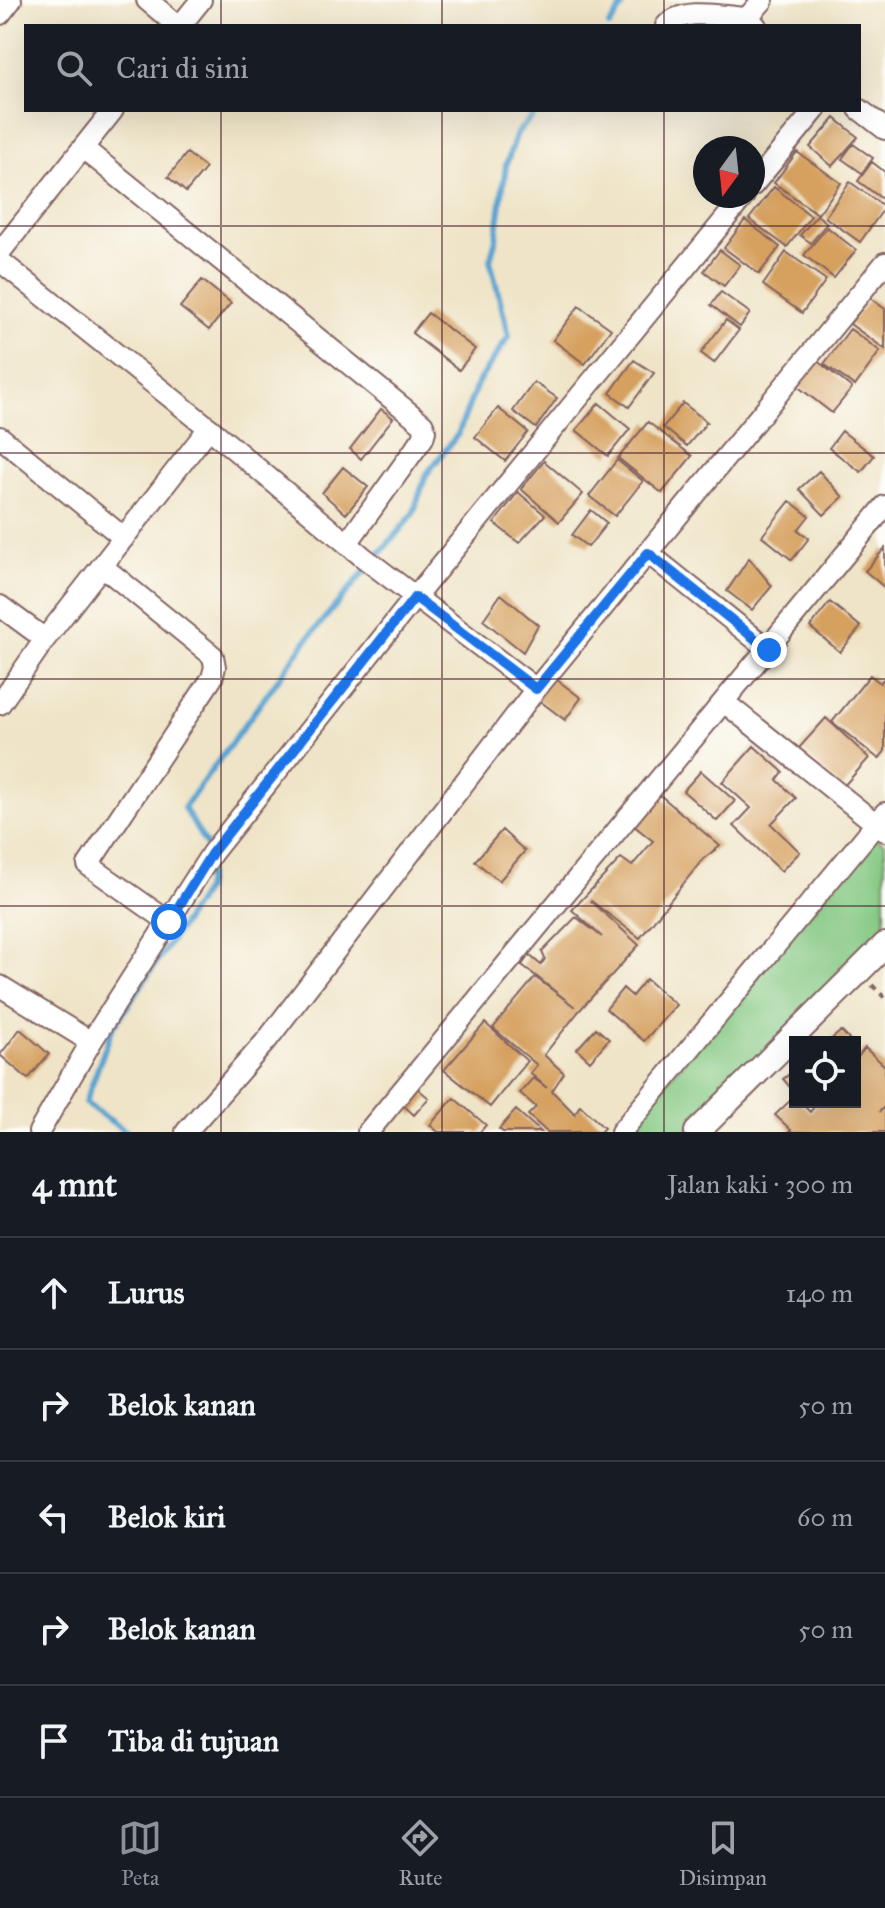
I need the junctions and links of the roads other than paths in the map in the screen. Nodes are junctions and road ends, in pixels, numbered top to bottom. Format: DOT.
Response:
graph roads {
  1 [pos="11,0"];
  2 [pos="147,0"];
  3 [pos="201,0"];
  4 [pos="763,0"];
  5 [pos="0,14"];
  6 [pos="752,22"];
  7 [pos="177,24"];
  8 [pos="181,24"];
  9 [pos="669,24"];
  10 [pos="861,111"];
  11 [pos="111,112"];
  12 [pos="813,112"];
  13 [pos="885,129"];
  14 [pos="83,148"];
  15 [pos="765,170"];
  16 [pos="734,208"];
  17 [pos="0,252"];
  18 [pos="0,261"];
  19 [pos="885,263"];
  20 [pos="209,428"];
  21 [pos="0,437"];
  22 [pos="885,506"];
  23 [pos="124,538"];
  24 [pos="348,542"];
  25 [pos="648,553"];
  26 [pos="102,566"];
  27 [pos="415,597"];
  28 [pos="0,606"];
  29 [pos="45,639"];
  30 [pos="769,650"];
  31 [pos="536,689"];
  32 [pos="724,702"];
  33 [pos="0,704"];
  34 [pos="882,822"];
  35 [pos="169,922"];
  36 [pos="885,945"];
  37 [pos="0,986"];
  38 [pos="91,1042"];
  39 [pos="39,1132"];
  40 [pos="186,1132"];
  41 [pos="368,1132"];
  42 [pos="621,1132"];
  43 [pos="697,1132"];
  1 -- 5 [label="street"];
  2 -- 7 [label="street"];
  3 -- 8 [label="street"];
  4 -- 6 [label="street"];
  6 -- 9 [label="street"];
  10 -- 13 [label="street"];
  11 -- 14 [label="street"];
  12 -- 15 [label="street"];
  14 -- 17 [label="street"];
  14 -- 24 [label="street"];
  16 -- 27 [label="street"];
  18 -- 20 [label="street"];
  19 -- 25 [label="street"];
  20 -- 23 [label="street"];
  20 -- 24 [label="street"];
  21 -- 23 [label="street"];
  22 -- 30 [label="street"];
  23 -- 26 [label="street"];
  24 -- 27 [label="street"];
  25 -- 30 [label="street"];
  25 -- 31 [label="street"];
  26 -- 29 [label="street"];
  26 -- 35 [label="street"];
  27 -- 31 [label="street"];
  27 -- 35 [label="street"];
  28 -- 29 [label="street"];
  29 -- 33 [label="street"];
  30 -- 32 [label="street"];
  31 -- 40 [label="street"];
  32 -- 34 [label="street"];
  32 -- 41 [label="street"];
  34 -- 42 [label="street"];
  35 -- 38 [label="street"];
  36 -- 43 [label="main road"];
  37 -- 38 [label="street"];
  38 -- 39 [label="street"];
}
